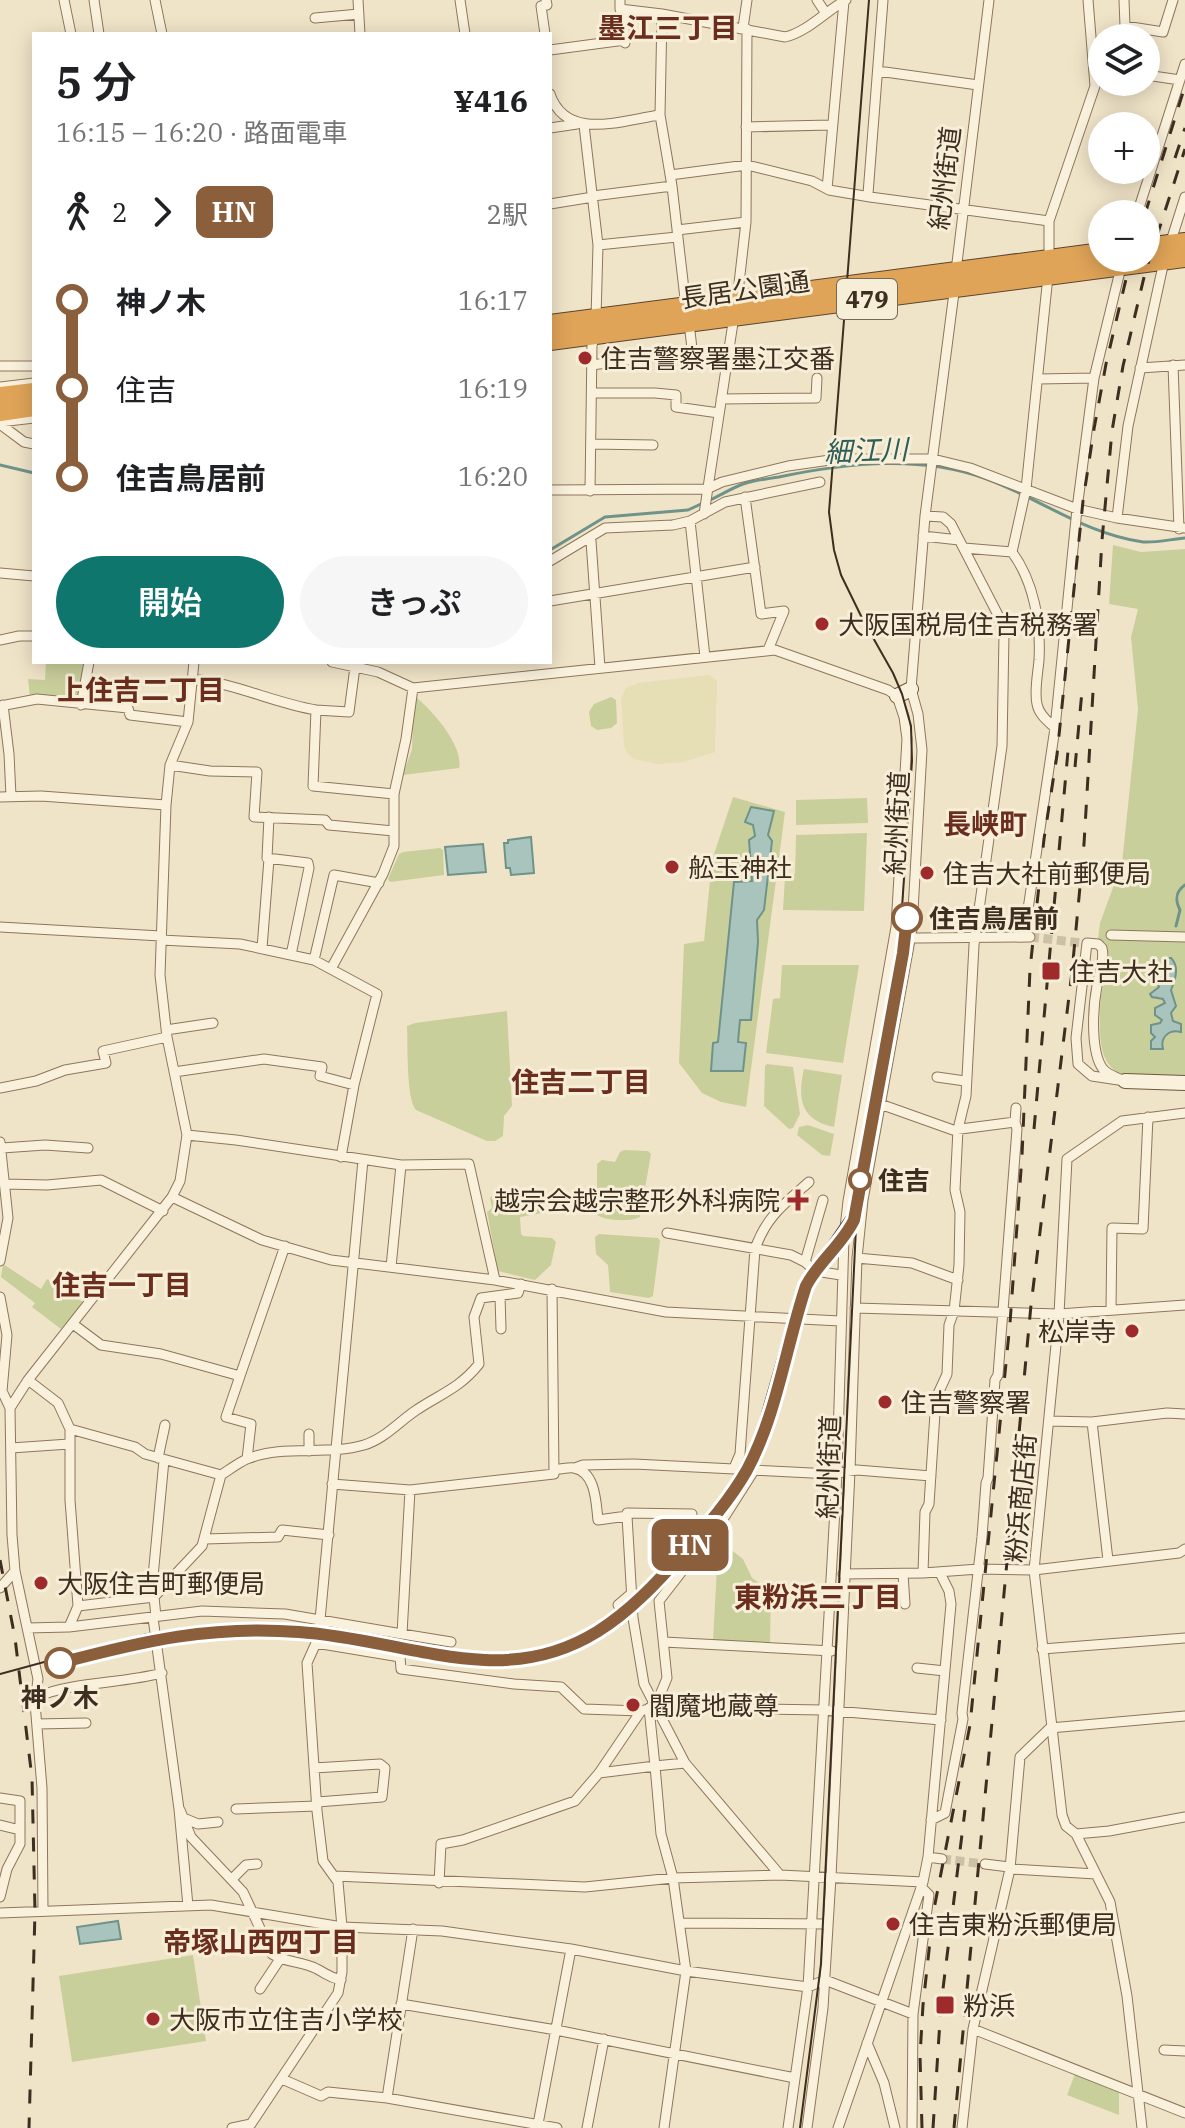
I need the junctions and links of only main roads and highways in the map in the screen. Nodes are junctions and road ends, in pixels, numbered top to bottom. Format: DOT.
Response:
graph roads {
  1 [pos="1173,249"];
  2 [pos="1088,256"];
  3 [pos="1185,258"];
  4 [pos="1049,268"];
  5 [pos="552,324"];
  6 [pos="596,327"];
  7 [pos="552,340"];
  8 [pos="32,392"];
  9 [pos="0,396"];
  10 [pos="32,407"];
  11 [pos="0,412"];
  1 -- 3 [label="highway, 長居公園通 / 479"];
  1 -- 4 [label="highway, 長居公園通 / 479"];
  2 -- 4 [label="highway, 長居公園通 / 479"];
  4 -- 6 [label="highway, 長居公園通 / 479"];
  5 -- 6 [label="highway, 長居公園通 / 479"];
  6 -- 7 [label="highway, 長居公園通 / 479"];
  8 -- 9 [label="highway"];
  10 -- 11 [label="highway"];
}
